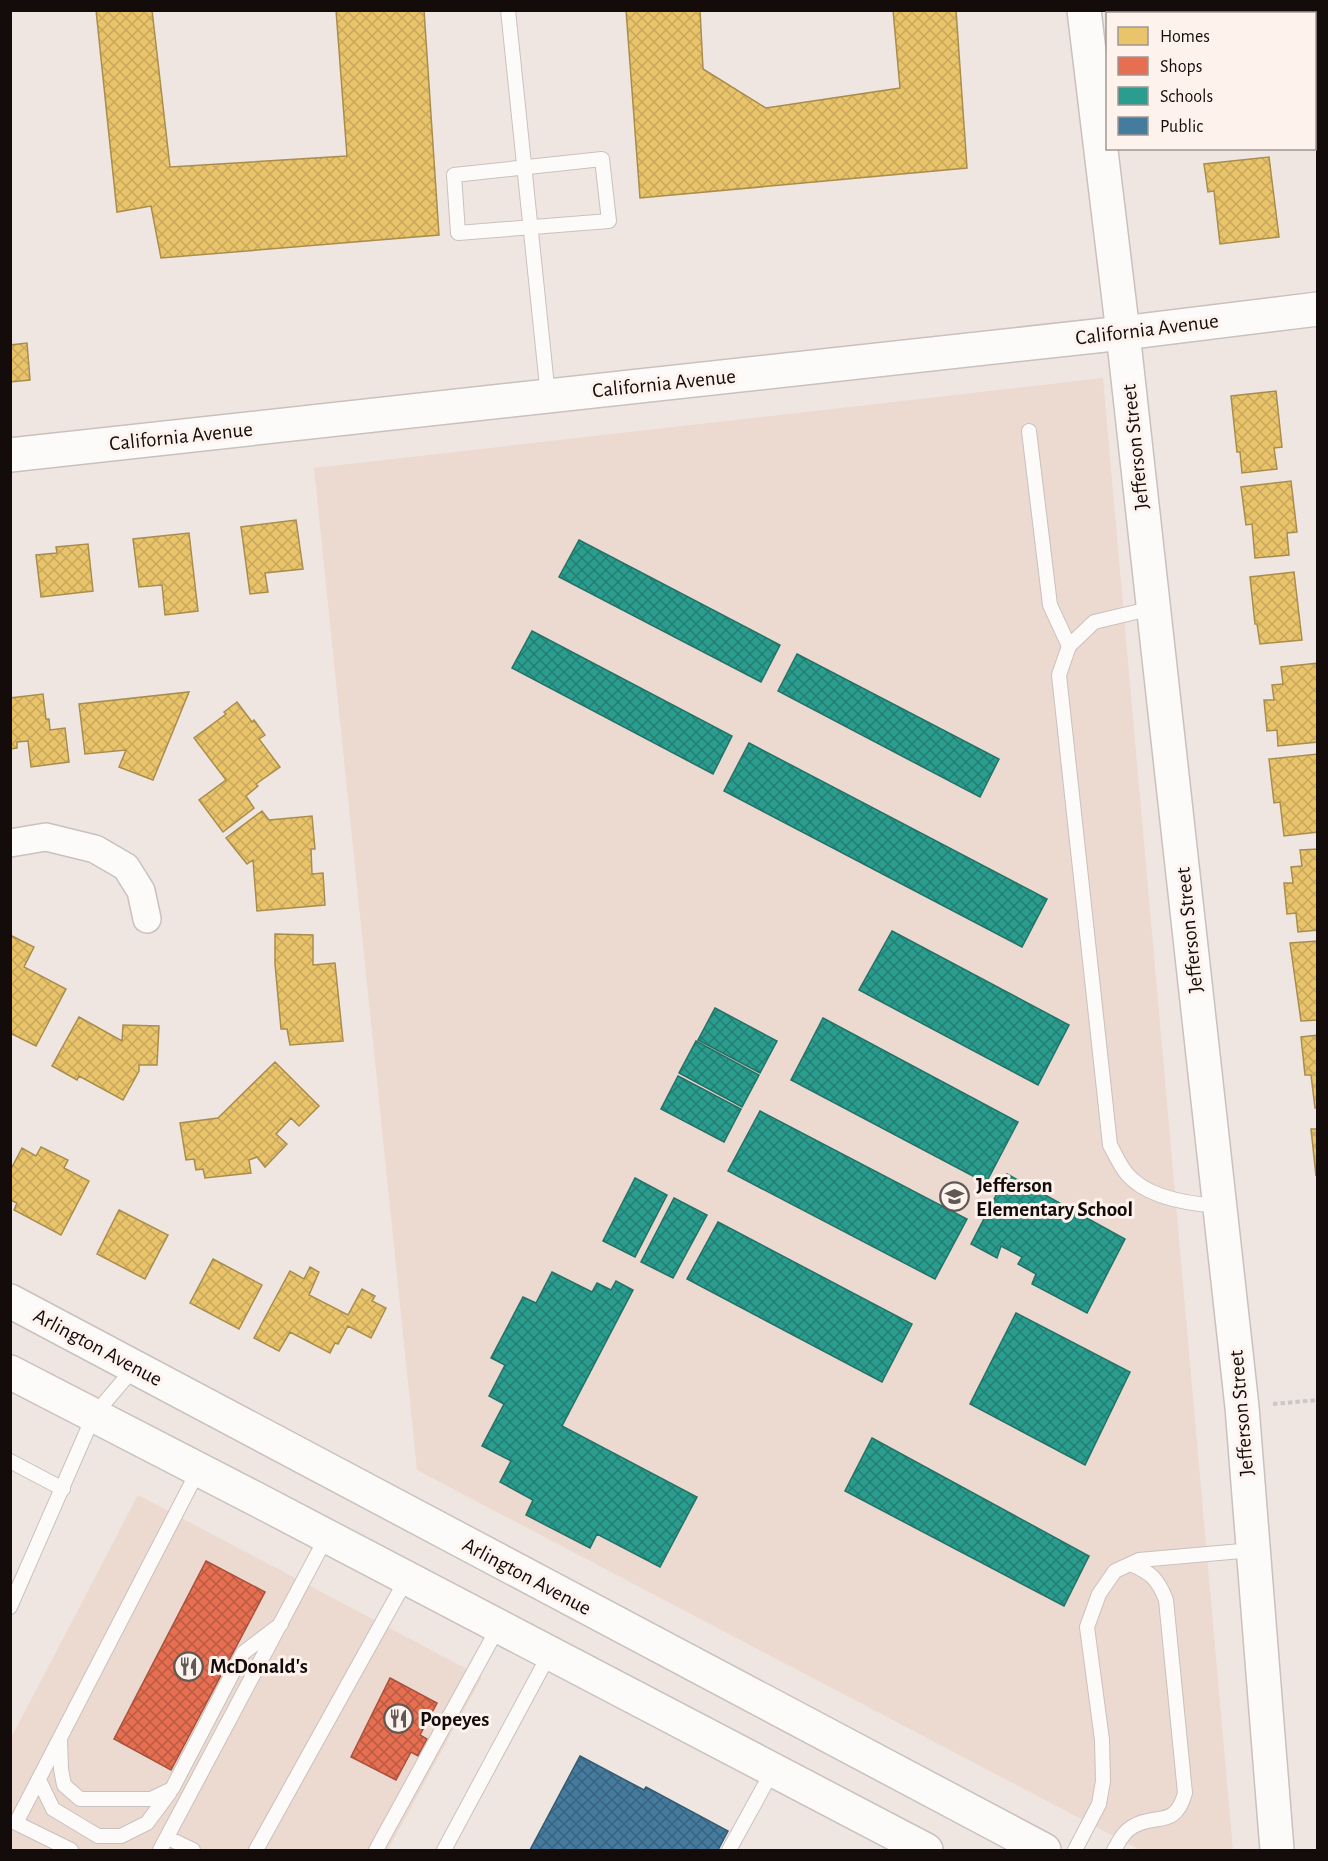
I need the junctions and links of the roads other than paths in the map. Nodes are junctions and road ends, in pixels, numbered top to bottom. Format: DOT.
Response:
graph roads {
  1 [pos="508,10"];
  2 [pos="1084,10"];
  3 [pos="525,166"];
  4 [pos="531,227"];
  5 [pos="1317,309"];
  6 [pos="1123,333"];
  7 [pos="548,396"];
  8 [pos="1029,431"];
  9 [pos="10,455"];
  10 [pos="1153,608"];
  11 [pos="1069,646"];
  12 [pos="10,843"];
  13 [pos="147,919"];
  14 [pos="1219,1206"];
  15 [pos="10,1301"];
  16 [pos="135,1367"];
  17 [pos="10,1372"];
  18 [pos="94,1415"];
  19 [pos="10,1461"];
  20 [pos="199,1469"];
  21 [pos="63,1489"];
  22 [pos="327,1536"];
  23 [pos="1253,1550"];
  24 [pos="1131,1564"];
  25 [pos="407,1578"];
  26 [pos="10,1607"];
  27 [pos="281,1624"];
  28 [pos="499,1626"];
  29 [pos="550,1653"];
  30 [pos="60,1739"];
  31 [pos="773,1770"];
  32 [pos="39,1780"];
  33 [pos="172,1789"];
  34 [pos="168,1838"];
  35 [pos="70,1851"];
  36 [pos="160,1851"];
  37 [pos="193,1851"];
  38 [pos="256,1851"];
  39 [pos="376,1851"];
  40 [pos="444,1851"];
  41 [pos="729,1851"];
  42 [pos="926,1851"];
  43 [pos="1044,1851"];
  44 [pos="1075,1851"];
  45 [pos="1114,1851"];
  46 [pos="1277,1851"];
  1 -- 3 [label="lane"];
  2 -- 6 [label="main road, Jefferson Street"];
  3 -- 4 [label="lane"];
  3 -- 4 [label="lane"];
  3 -- 4 [label="lane"];
  4 -- 7 [label="lane"];
  5 -- 6 [label="main road, California Avenue"];
  6 -- 7 [label="main road, California Avenue"];
  6 -- 10 [label="main road, Jefferson Street"];
  7 -- 9 [label="main road, California Avenue"];
  8 -- 11 [label="lane"];
  10 -- 11 [label="lane"];
  10 -- 14 [label="main road, Jefferson Street"];
  11 -- 14 [label="lane"];
  12 -- 13 [label="street"];
  14 -- 23 [label="main road, Jefferson Street"];
  15 -- 16 [label="main road, Arlington Avenue"];
  16 -- 18 [label="lane"];
  16 -- 43 [label="main road, Arlington Avenue"];
  17 -- 18 [label="main road"];
  18 -- 20 [label="main road"];
  18 -- 21 [label="lane"];
  19 -- 21 [label="lane"];
  20 -- 22 [label="main road"];
  20 -- 30 [label="lane"];
  21 -- 26 [label="lane"];
  22 -- 25 [label="main road"];
  22 -- 27 [label="lane"];
  23 -- 24 [label="lane"];
  23 -- 46 [label="main road, Jefferson Street"];
  24 -- 44 [label="lane"];
  24 -- 45 [label="lane"];
  25 -- 28 [label="main road"];
  25 -- 38 [label="lane"];
  27 -- 33 [label="lane"];
  27 -- 34 [label="lane"];
  28 -- 29 [label="main road"];
  28 -- 39 [label="lane"];
  29 -- 31 [label="main road"];
  29 -- 40 [label="lane"];
  30 -- 32 [label="lane"];
  30 -- 33 [label="lane"];
  31 -- 41 [label="lane"];
  31 -- 42 [label="main road"];
  32 -- 33 [label="lane"];
  32 -- 35 [label="lane"];
  34 -- 36 [label="lane"];
  34 -- 37 [label="lane"];
}
